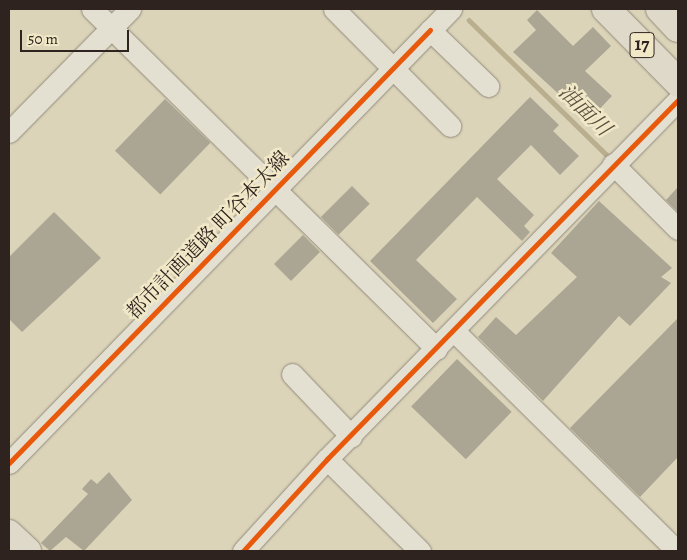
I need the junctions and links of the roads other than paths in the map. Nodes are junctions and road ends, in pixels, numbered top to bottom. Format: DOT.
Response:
graph roads {
  1 [pos="92,9"];
  2 [pos="130,9"];
  3 [pos="334,9"];
  4 [pos="451,9"];
  5 [pos="606,9"];
  6 [pos="617,9"];
  7 [pos="631,9"];
  8 [pos="660,9"];
  9 [pos="111,28"];
  10 [pos="678,28"];
  11 [pos="430,30"];
  12 [pos="638,40"];
  13 [pos="678,56"];
  14 [pos="392,68"];
  15 [pos="678,82"];
  16 [pos="488,86"];
  17 [pos="678,100"];
  18 [pos="450,126"];
  19 [pos="9,132"];
  20 [pos="614,163"];
  21 [pos="276,188"];
  22 [pos="678,229"];
  23 [pos="454,331"];
  24 [pos="437,349"];
  25 [pos="292,374"];
  26 [pos="351,436"];
  27 [pos="327,460"];
  28 [pos="9,463"];
  29 [pos="9,533"];
  30 [pos="671,544"];
  31 [pos="28,551"];
  32 [pos="243,551"];
  33 [pos="420,551"];
  1 -- 9 [label="street"];
  2 -- 9 [label="street"];
  3 -- 14 [label="street"];
  4 -- 11 [label="street, 都市計画道路 町谷本太線"];
  5 -- 12 [label="highway, 17"];
  6 -- 12 [label="highway"];
  7 -- 13 [label="highway"];
  8 -- 10 [label="highway"];
  9 -- 19 [label="street"];
  9 -- 21 [label="street"];
  11 -- 14 [label="street, 都市計画道路 町谷本太線"];
  11 -- 16 [label="street"];
  12 -- 15 [label="highway, 17"];
  14 -- 18 [label="street"];
  14 -- 21 [label="street, 都市計画道路 町谷本太線"];
  17 -- 20 [label="street"];
  20 -- 22 [label="street"];
  20 -- 23 [label="street"];
  21 -- 24 [label="street"];
  21 -- 28 [label="street, 都市計画道路 町谷本太線"];
  23 -- 24 [label="street"];
  23 -- 30 [label="street"];
  24 -- 26 [label="street"];
  25 -- 26 [label="street"];
  26 -- 27 [label="street"];
  27 -- 32 [label="street"];
  27 -- 33 [label="street"];
  29 -- 31 [label="main road"];
}
